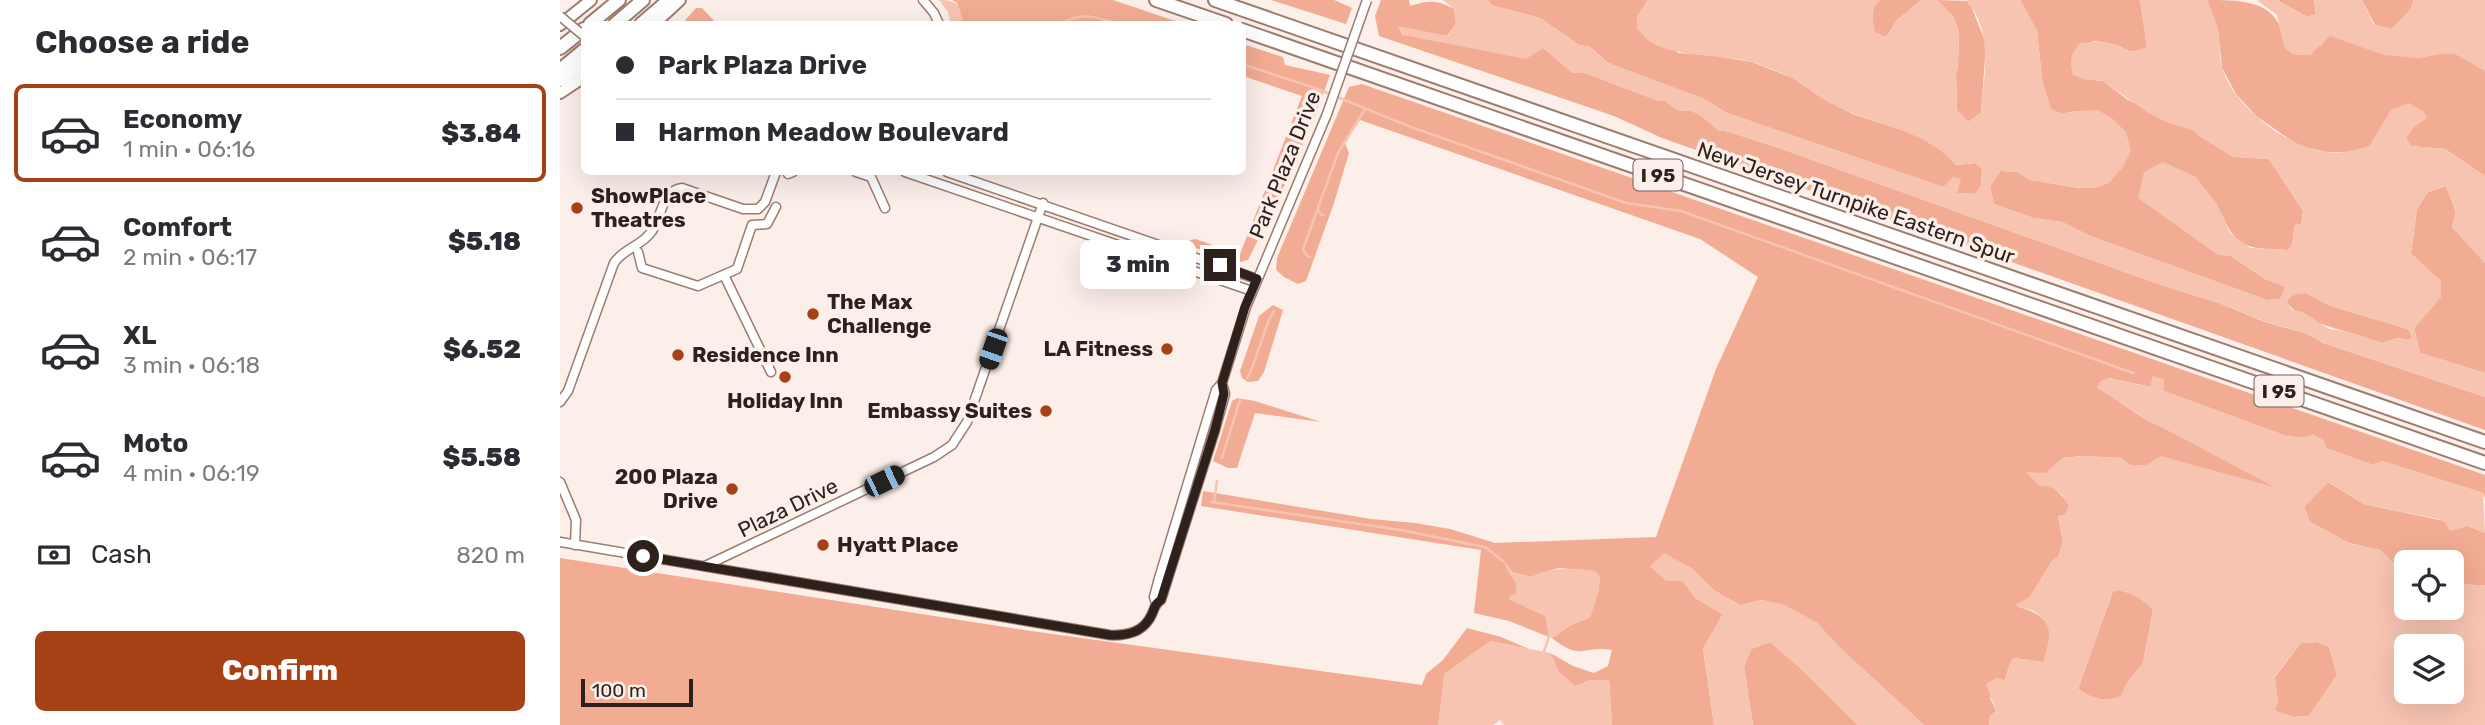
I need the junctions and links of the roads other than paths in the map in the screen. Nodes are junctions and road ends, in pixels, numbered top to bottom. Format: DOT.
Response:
graph roads {
  1 [pos="591,0"];
  2 [pos="619,0"];
  3 [pos="643,0"];
  4 [pos="668,0"];
  5 [pos="680,0"];
  6 [pos="923,0"];
  7 [pos="1156,0"];
  8 [pos="1215,0"];
  9 [pos="1367,0"];
  10 [pos="560,16"];
  11 [pos="594,21"];
  12 [pos="618,21"];
  13 [pos="644,21"];
  14 [pos="657,21"];
  15 [pos="938,21"];
  16 [pos="1217,21"];
  17 [pos="560,25"];
  18 [pos="581,31"];
  19 [pos="1246,31"];
  20 [pos="581,34"];
  21 [pos="560,48"];
  22 [pos="581,52"];
  23 [pos="581,66"];
  24 [pos="560,70"];
  25 [pos="581,79"];
  26 [pos="560,80"];
  27 [pos="560,93"];
  28 [pos="775,175"];
  29 [pos="865,175"];
  30 [pos="914,175"];
  31 [pos="956,175"];
  32 [pos="1043,203"];
  33 [pos="776,207"];
  34 [pos="885,208"];
  35 [pos="1039,216"];
  36 [pos="638,252"];
  37 [pos="724,275"];
  38 [pos="1257,279"];
  39 [pos="1252,291"];
  40 [pos="771,372"];
  41 [pos="560,402"];
  42 [pos="2485,442"];
  43 [pos="2485,463"];
  44 [pos="560,482"];
  45 [pos="560,542"];
  46 [pos="575,545"];
  47 [pos="705,566"];
  1 -- 17 [label="main road"];
  2 -- 11 [label="highway"];
  3 -- 12 [label="highway"];
  4 -- 13 [label="highway"];
  5 -- 14 [label="main road"];
  6 -- 15 [label="street"];
  7 -- 16 [label="highway"];
  8 -- 42 [label="highway, New Jersey Turnpike Eastern Spur / I 95"];
  9 -- 38 [label="street, Park Plaza Drive, bridge"];
  10 -- 20 [label="street, bridge"];
  18 -- 21 [label="highway"];
  19 -- 43 [label="highway, New Jersey Turnpike Eastern Spur / I 95"];
  22 -- 24 [label="highway"];
  23 -- 26 [label="highway"];
  25 -- 27 [label="main road"];
  28 -- 41 [label="street"];
  29 -- 34 [label="street"];
  30 -- 35 [label="street"];
  31 -- 32 [label="street"];
  32 -- 35 [label="street, Plaza Drive"];
  32 -- 38 [label="street"];
  33 -- 37 [label="street"];
  35 -- 39 [label="street"];
  35 -- 47 [label="street, Plaza Drive"];
  36 -- 37 [label="street"];
  37 -- 40 [label="street"];
  38 -- 39 [label="street, Park Plaza Drive"];
  39 -- 47 [label="street, Park Plaza Drive"];
  44 -- 46 [label="street"];
  45 -- 46 [label="street, Park Plaza Drive"];
  46 -- 47 [label="street, Park Plaza Drive"];
}
